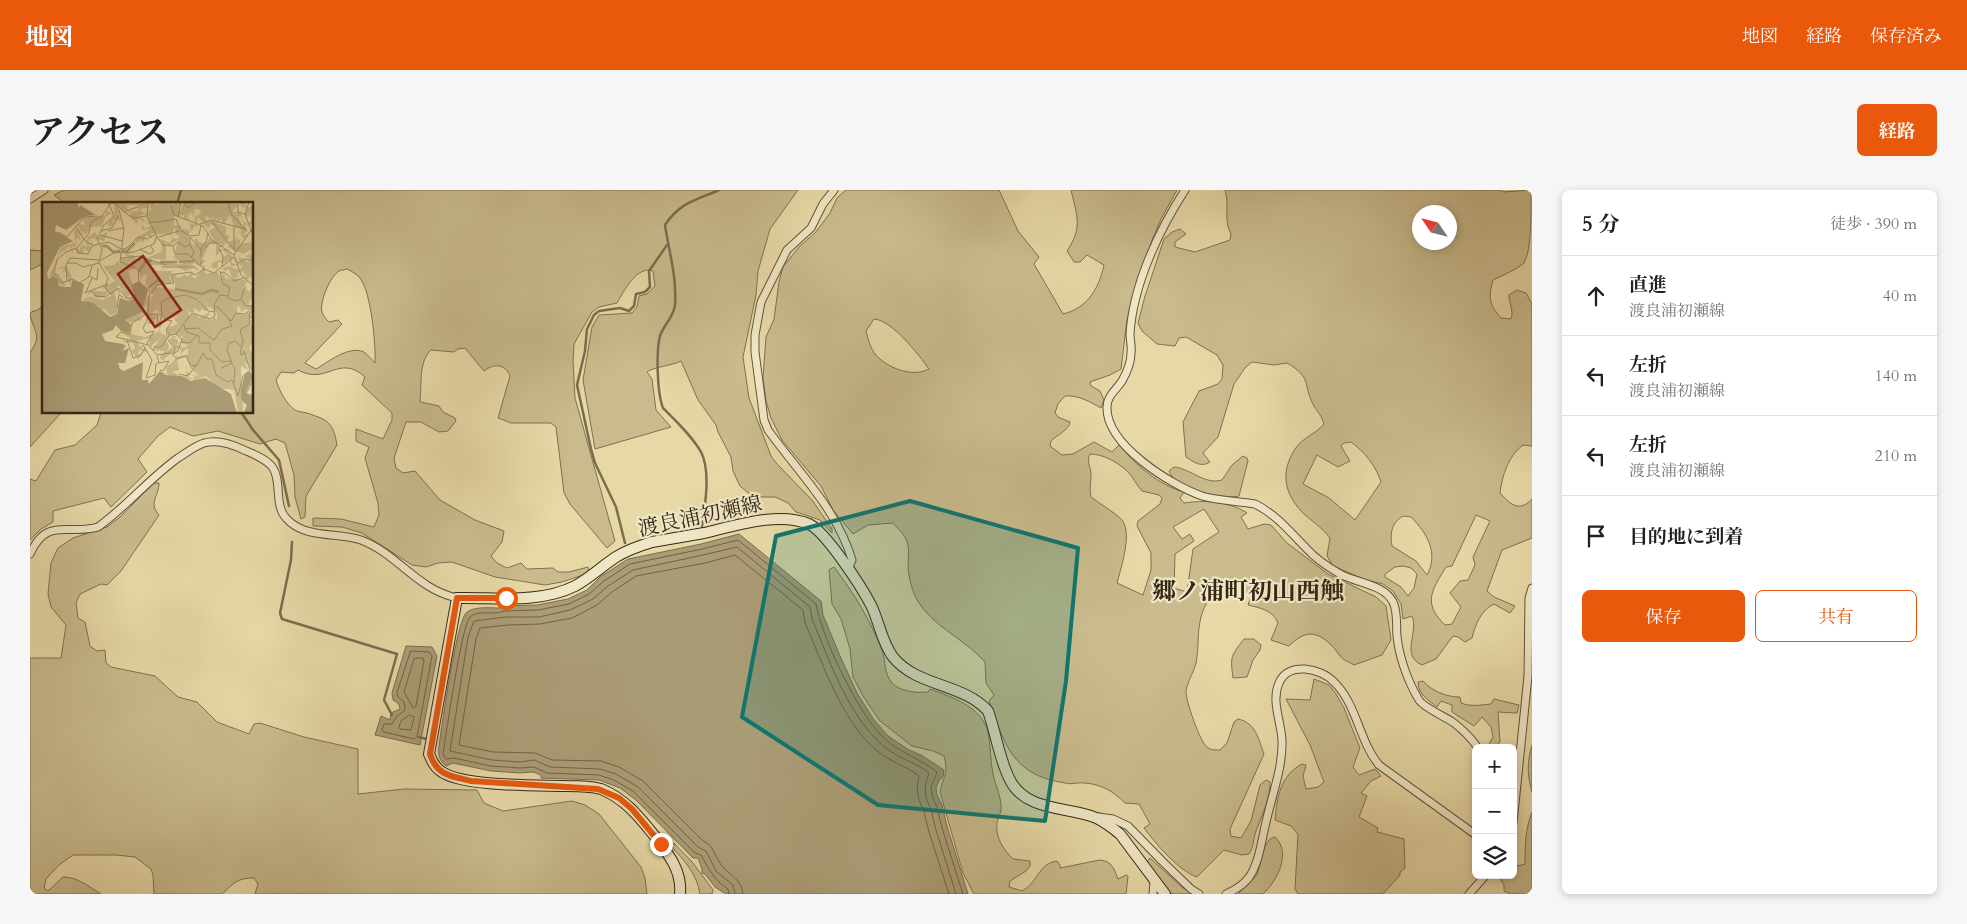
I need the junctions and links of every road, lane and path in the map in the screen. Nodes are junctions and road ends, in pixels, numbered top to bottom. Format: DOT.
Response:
graph roads {
  1 [pos="44,190"];
  2 [pos="834,190"];
  3 [pos="1185,190"];
  4 [pos="30,199"];
  5 [pos="30,554"];
  6 [pos="848,570"];
  7 [pos="1532,588"];
  8 [pos="457,598"];
  9 [pos="1474,744"];
  10 [pos="1515,789"];
  11 [pos="1094,816"];
  12 [pos="1475,834"];
  13 [pos="1482,879"];
  14 [pos="1154,881"];
  15 [pos="680,894"];
  16 [pos="1153,894"];
  17 [pos="1165,894"];
  18 [pos="1199,894"];
  19 [pos="1226,894"];
  20 [pos="1469,894"];
  1 -- 4 [label="street"];
  2 -- 6 [label="street"];
  3 -- 9 [label="street"];
  5 -- 8 [label="street"];
  6 -- 8 [label="main road, 渡良浦初瀬線"];
  6 -- 11 [label="main road, 渡良浦初瀬線"];
  7 -- 10 [label="street"];
  8 -- 15 [label="main road"];
  11 -- 14 [label="main road, 渡良浦初瀬線"];
  11 -- 18 [label="street"];
  12 -- 19 [label="street"];
  13 -- 20 [label="street"];
  14 -- 16 [label="street"];
  14 -- 17 [label="main road, 渡良浦初瀬線"];
}
